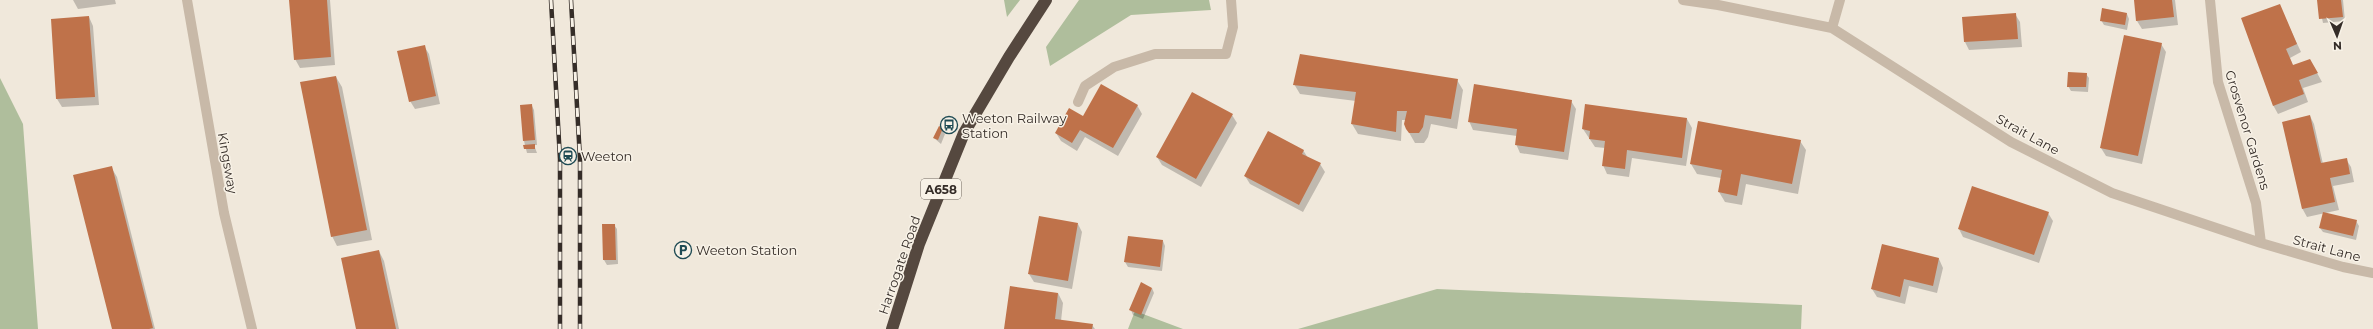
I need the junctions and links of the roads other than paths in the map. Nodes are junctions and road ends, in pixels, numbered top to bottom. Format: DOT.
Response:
graph roads {
  1 [pos="187,0"];
  2 [pos="1046,0"];
  3 [pos="1232,0"];
  4 [pos="1682,0"];
  5 [pos="1840,0"];
  6 [pos="2210,0"];
  7 [pos="1832,28"];
  8 [pos="1078,102"];
  9 [pos="2261,243"];
  10 [pos="2373,272"];
  11 [pos="252,329"];
  12 [pos="892,329"];
  1 -- 11 [label="street, Kingsway"];
  2 -- 12 [label="highway, Harrogate Road / A658"];
  3 -- 8 [label="street"];
  4 -- 7 [label="street, Strait Lane"];
  5 -- 7 [label="street"];
  6 -- 9 [label="street, Grosvenor Gardens"];
  7 -- 9 [label="street, Strait Lane"];
  9 -- 10 [label="street, Strait Lane"];
}
